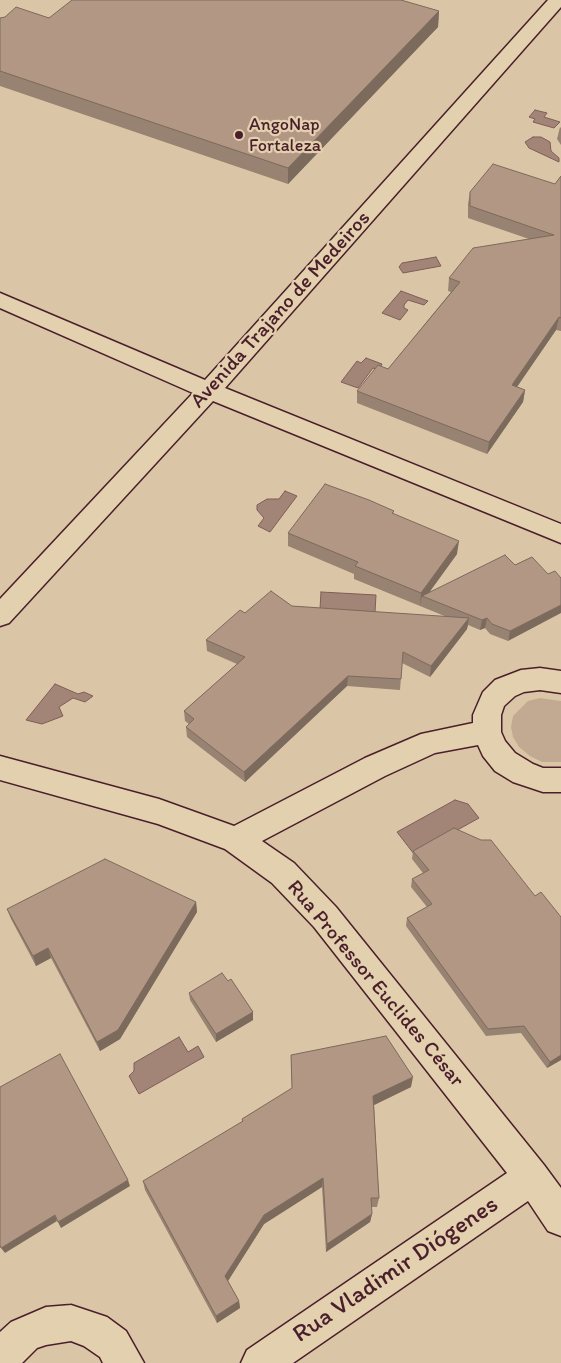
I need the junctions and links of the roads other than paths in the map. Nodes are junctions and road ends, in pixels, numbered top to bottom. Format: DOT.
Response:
graph roads {
  1 [pos="558,0"];
  2 [pos="0,300"];
  3 [pos="209,391"];
  4 [pos="561,534"];
  5 [pos="0,616"];
  6 [pos="561,682"];
  7 [pos="487,732"];
  8 [pos="0,768"];
  9 [pos="561,780"];
  10 [pos="236,840"];
  11 [pos="532,1177"];
  12 [pos="561,1218"];
  13 [pos="0,1362"];
  14 [pos="125,1363"];
  15 [pos="260,1363"];
  1 -- 3 [label="street, Avenida Trajano de Medeiros"];
  2 -- 3 [label="street"];
  3 -- 4 [label="street"];
  3 -- 5 [label="street, Avenida Trajano de Medeiros"];
  6 -- 7 [label="street"];
  7 -- 9 [label="street"];
  7 -- 10 [label="street"];
  8 -- 10 [label="street, Rua Professor Euclides César"];
  10 -- 11 [label="street, Rua Professor Euclides César"];
  11 -- 12 [label="street, Rua Professor Euclides César"];
  11 -- 15 [label="street, Rua Vladimir Diógenes"];
  13 -- 14 [label="street"];
}
